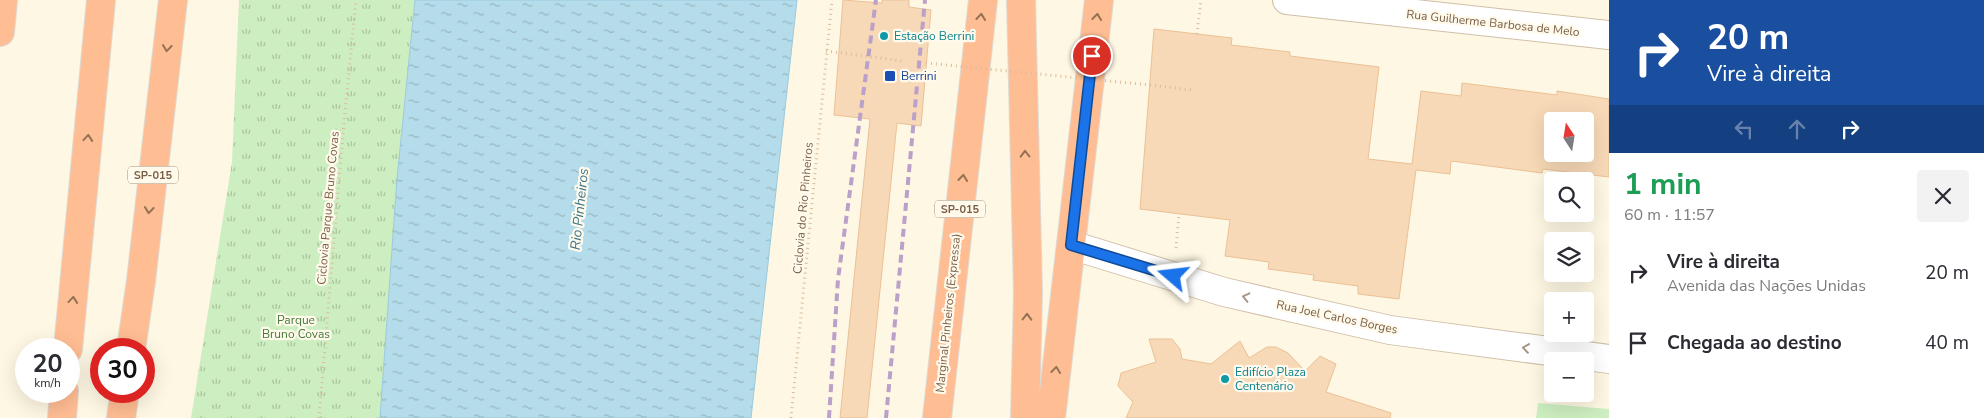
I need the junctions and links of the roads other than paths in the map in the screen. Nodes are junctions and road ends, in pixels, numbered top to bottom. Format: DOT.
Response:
graph roads {
  1 [pos="2,0"];
  2 [pos="101,0"];
  3 [pos="173,0"];
  4 [pos="983,0"];
  5 [pos="1021,0"];
  6 [pos="1099,0"];
  7 [pos="1287,0"];
  8 [pos="0,32"];
  9 [pos="1609,36"];
  10 [pos="1071,245"];
  11 [pos="69,338"];
  12 [pos="133,338"];
  13 [pos="1609,360"];
  14 [pos="63,403"];
  15 [pos="123,403"];
  16 [pos="62,418"];
  17 [pos="121,418"];
  18 [pos="937,418"];
  19 [pos="1025,418"];
  20 [pos="1051,418"];
  1 -- 8 [label="highway"];
  11 -- 2 [label="highway, one-way"];
  3 -- 12 [label="highway, SP-015, one-way"];
  18 -- 4 [label="highway, Marginal Pinheiros (Expressa) / SP-015, one-way"];
  19 -- 5 [label="highway, one-way"];
  10 -- 6 [label="highway, one-way"];
  7 -- 9 [label="street, Rua Guilherme Barbosa de Melo"];
  13 -- 10 [label="street, Rua Joel Carlos Borges, one-way"];
  20 -- 10 [label="highway, one-way"];
  14 -- 16 [label="highway"];
  15 -- 17 [label="highway"];
}
